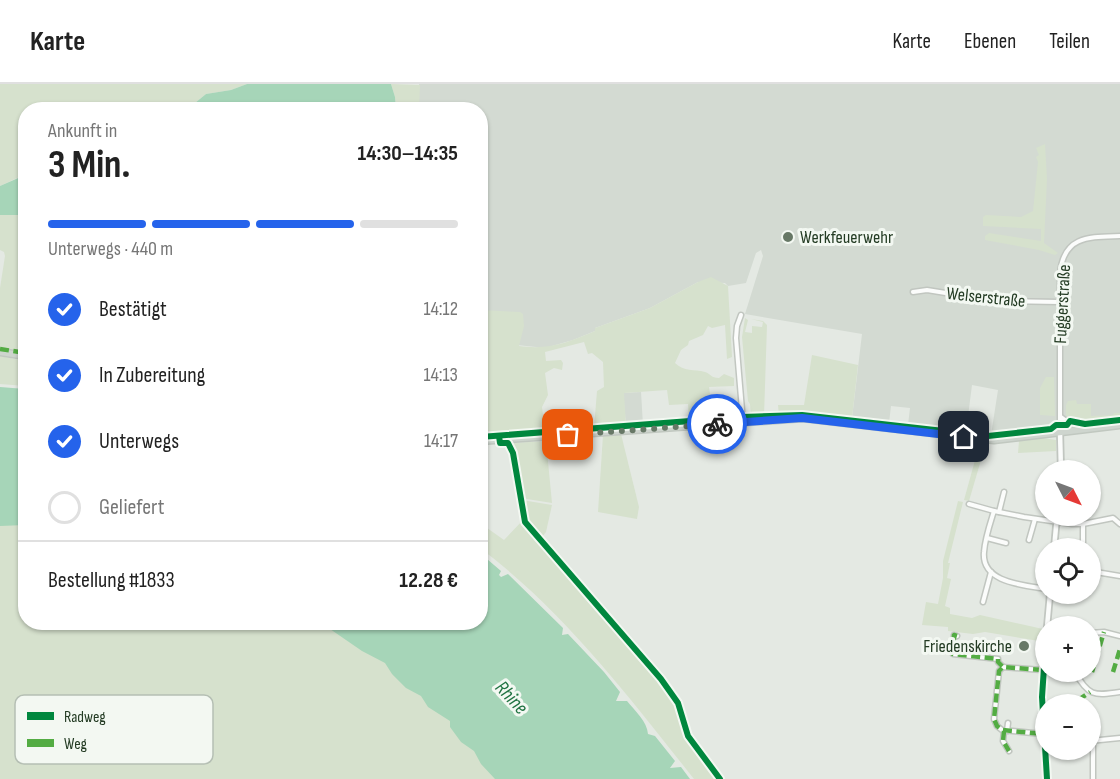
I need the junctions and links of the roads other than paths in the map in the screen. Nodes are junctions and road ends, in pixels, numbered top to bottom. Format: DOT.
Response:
graph roads {
  1 [pos="1120,237"];
  2 [pos="913,292"];
  3 [pos="1059,302"];
  4 [pos="741,315"];
  5 [pos="0,352"];
  6 [pos="18,355"];
  7 [pos="1060,416"];
  8 [pos="743,422"];
  9 [pos="1120,425"];
  10 [pos="1089,428"];
  11 [pos="1060,432"];
  12 [pos="488,440"];
  13 [pos="1061,460"];
  14 [pos="1004,492"];
  15 [pos="969,504"];
  16 [pos="993,511"];
  17 [pos="999,512"];
  18 [pos="1035,519"];
  19 [pos="1101,520"];
  20 [pos="1120,524"];
  21 [pos="987,538"];
  22 [pos="1029,540"];
  23 [pos="1006,543"];
  24 [pos="991,572"];
  25 [pos="1101,573"];
  26 [pos="1120,576"];
  27 [pos="1035,587"];
  28 [pos="983,602"];
  29 [pos="1101,632"];
  30 [pos="957,636"];
  31 [pos="1120,636"];
  32 [pos="1035,666"];
  33 [pos="1003,667"];
  34 [pos="1081,682"];
  35 [pos="1120,692"];
  36 [pos="1008,723"];
  37 [pos="1006,731"];
  38 [pos="1035,733"];
  39 [pos="1120,738"];
  40 [pos="1101,740"];
  41 [pos="1009,751"];
  42 [pos="1046,760"];
  43 [pos="1092,760"];
  44 [pos="1047,779"];
  45 [pos="1093,779"];
  1 -- 3 [label="street, Fuggerstraße"];
  2 -- 3 [label="street, Welserstraße"];
  3 -- 7 [label="street, Fuggerstraße"];
  4 -- 8 [label="street"];
  5 -- 6 [label="main road"];
  7 -- 10 [label="street"];
  7 -- 11 [label="street, Fuggerstraße"];
  8 -- 11 [label="main road"];
  8 -- 12 [label="main road"];
  9 -- 10 [label="main road"];
  10 -- 11 [label="main road"];
  11 -- 13 [label="street"];
  14 -- 17 [label="street"];
  15 -- 16 [label="street"];
  16 -- 17 [label="street"];
  16 -- 21 [label="street"];
  17 -- 18 [label="street"];
  18 -- 22 [label="street"];
  19 -- 20 [label="street"];
  21 -- 23 [label="street"];
  21 -- 24 [label="street"];
  24 -- 27 [label="street"];
  24 -- 28 [label="street"];
  25 -- 26 [label="street"];
  29 -- 31 [label="street"];
  30 -- 33 [label="street"];
  32 -- 33 [label="street"];
  33 -- 37 [label="street"];
  34 -- 35 [label="street"];
  36 -- 37 [label="street"];
  37 -- 38 [label="street"];
  37 -- 41 [label="street"];
  39 -- 40 [label="street"];
  42 -- 44 [label="street"];
  43 -- 45 [label="street"];
}
